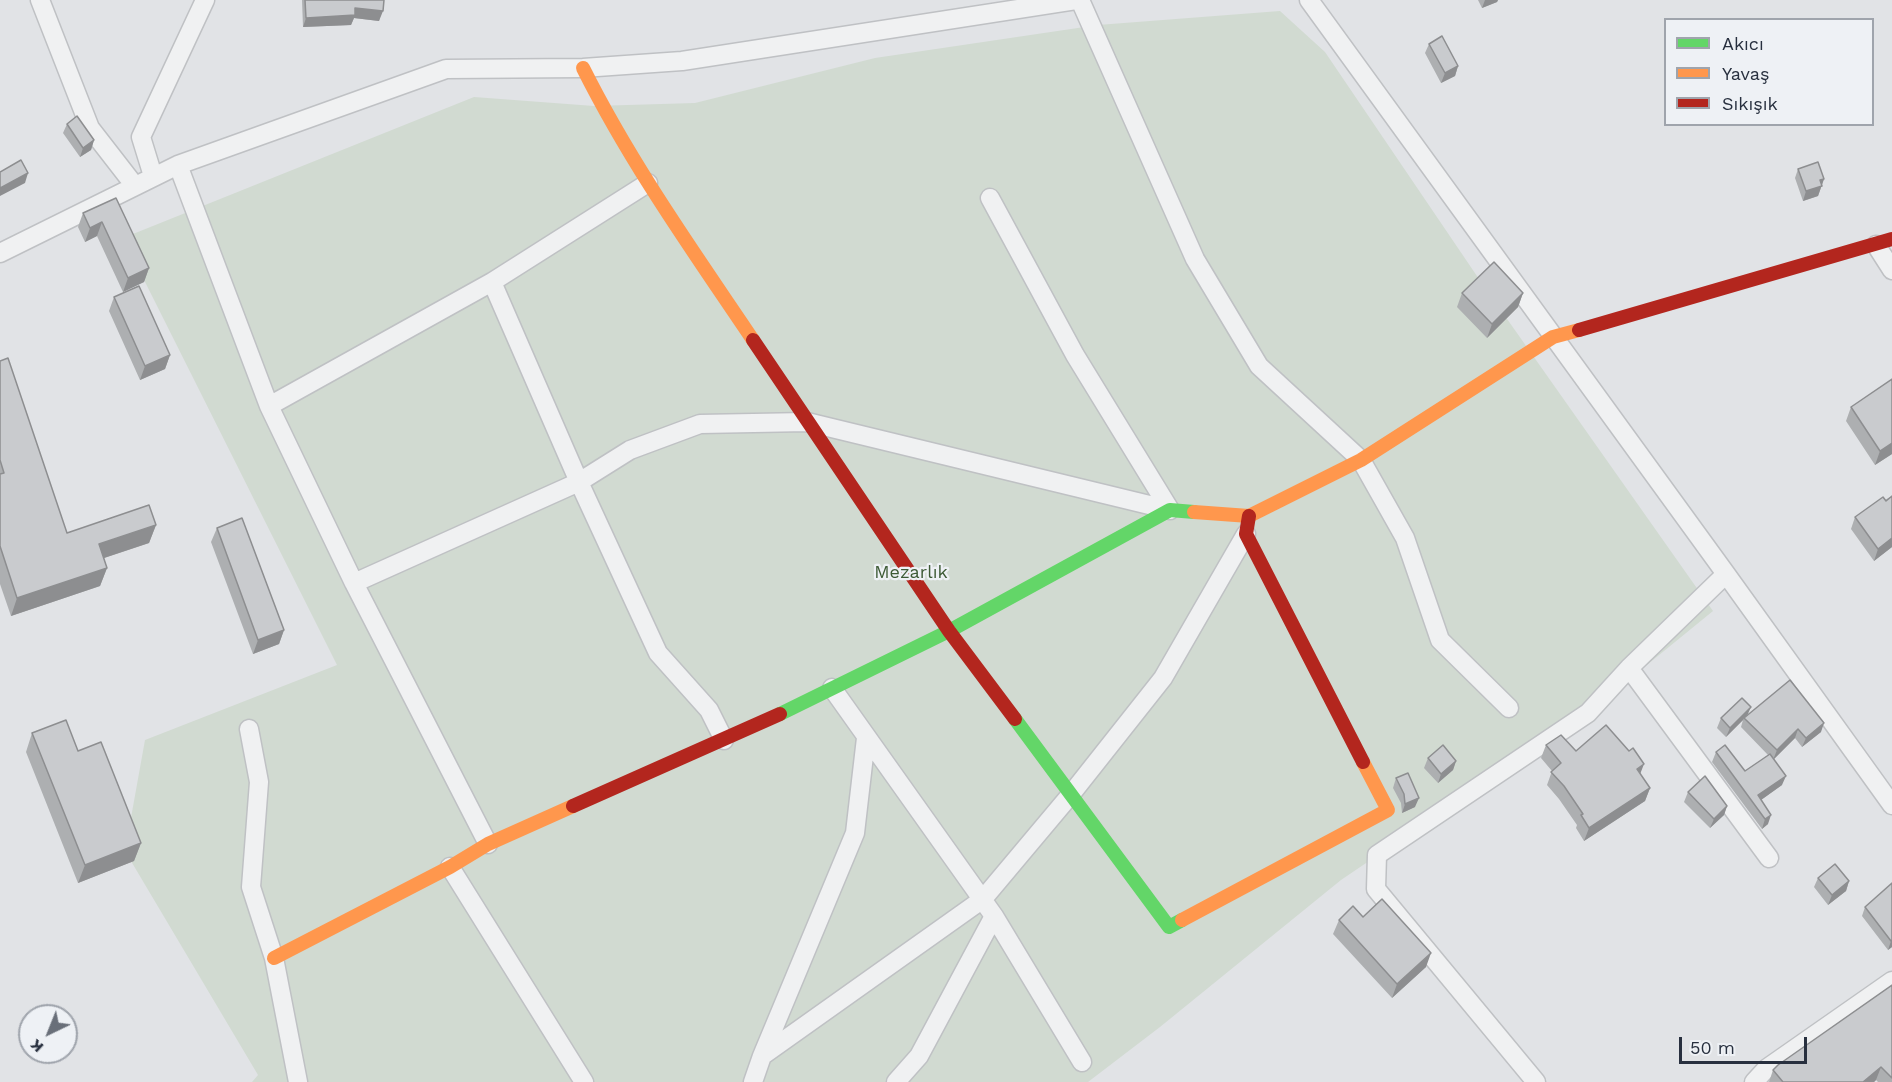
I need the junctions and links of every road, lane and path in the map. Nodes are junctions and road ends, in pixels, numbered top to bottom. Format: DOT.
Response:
graph roads {
  1 [pos="40,0"];
  2 [pos="205,0"];
  3 [pos="1076,0"];
  4 [pos="1080,0"];
  5 [pos="1309,0"];
  6 [pos="583,68"];
  7 [pos="178,165"];
  8 [pos="153,176"];
  9 [pos="648,183"];
  10 [pos="135,186"];
  11 [pos="990,198"];
  12 [pos="1884,242"];
  13 [pos="0,253"];
  14 [pos="1892,270"];
  15 [pos="492,282"];
  16 [pos="1554,337"];
  17 [pos="269,406"];
  18 [pos="807,422"];
  19 [pos="1361,460"];
  20 [pos="579,482"];
  21 [pos="1170,510"];
  22 [pos="1249,516"];
  23 [pos="1246,534"];
  24 [pos="1726,574"];
  25 [pos="354,583"];
  26 [pos="949,631"];
  27 [pos="1629,668"];
  28 [pos="832,688"];
  29 [pos="1509,708"];
  30 [pos="249,729"];
  31 [pos="866,738"];
  32 [pos="724,740"];
  33 [pos="1072,793"];
  34 [pos="1892,805"];
  35 [pos="488,844"];
  36 [pos="1769,858"];
  37 [pos="450,867"];
  38 [pos="983,899"];
  39 [pos="994,916"];
  40 [pos="274,958"];
  41 [pos="1892,981"];
  42 [pos="762,1056"];
  43 [pos="1082,1062"];
  44 [pos="298,1082"];
  45 [pos="584,1082"];
  46 [pos="753,1082"];
  47 [pos="896,1082"];
  48 [pos="1536,1082"];
  49 [pos="1754,1082"];
  1 -- 10 [label="street"];
  2 -- 8 [label="street"];
  3 -- 6 [label="street"];
  4 -- 19 [label="street"];
  5 -- 16 [label="street"];
  6 -- 7 [label="street"];
  6 -- 9 [label="street"];
  7 -- 8 [label="street"];
  7 -- 17 [label="street"];
  8 -- 10 [label="street"];
  9 -- 15 [label="street"];
  9 -- 18 [label="street"];
  10 -- 13 [label="street"];
  11 -- 21 [label="street"];
  12 -- 14 [label="street"];
  12 -- 16 [label="street"];
  15 -- 17 [label="street"];
  15 -- 20 [label="street"];
  16 -- 19 [label="street"];
  16 -- 24 [label="street"];
  17 -- 25 [label="street"];
  18 -- 20 [label="street"];
  18 -- 21 [label="street"];
  18 -- 26 [label="street"];
  19 -- 22 [label="street"];
  19 -- 29 [label="street"];
  20 -- 25 [label="street"];
  20 -- 32 [label="street"];
  21 -- 22 [label="street"];
  21 -- 26 [label="street"];
  22 -- 23 [label="street"];
  23 -- 33 [label="street"];
  23 -- 33 [label="street"];
  24 -- 27 [label="street"];
  24 -- 34 [label="street"];
  25 -- 35 [label="street"];
  26 -- 28 [label="street"];
  26 -- 33 [label="street"];
  27 -- 36 [label="street"];
  27 -- 48 [label="street"];
  28 -- 31 [label="street"];
  28 -- 32 [label="street"];
  30 -- 40 [label="street"];
  31 -- 38 [label="street"];
  31 -- 42 [label="street"];
  32 -- 35 [label="street"];
  33 -- 38 [label="street"];
  35 -- 37 [label="street"];
  37 -- 40 [label="street"];
  37 -- 45 [label="street"];
  38 -- 39 [label="street"];
  38 -- 42 [label="street"];
  39 -- 43 [label="street"];
  39 -- 47 [label="street"];
  40 -- 44 [label="street"];
  41 -- 49 [label="street"];
  42 -- 46 [label="street"];
}
